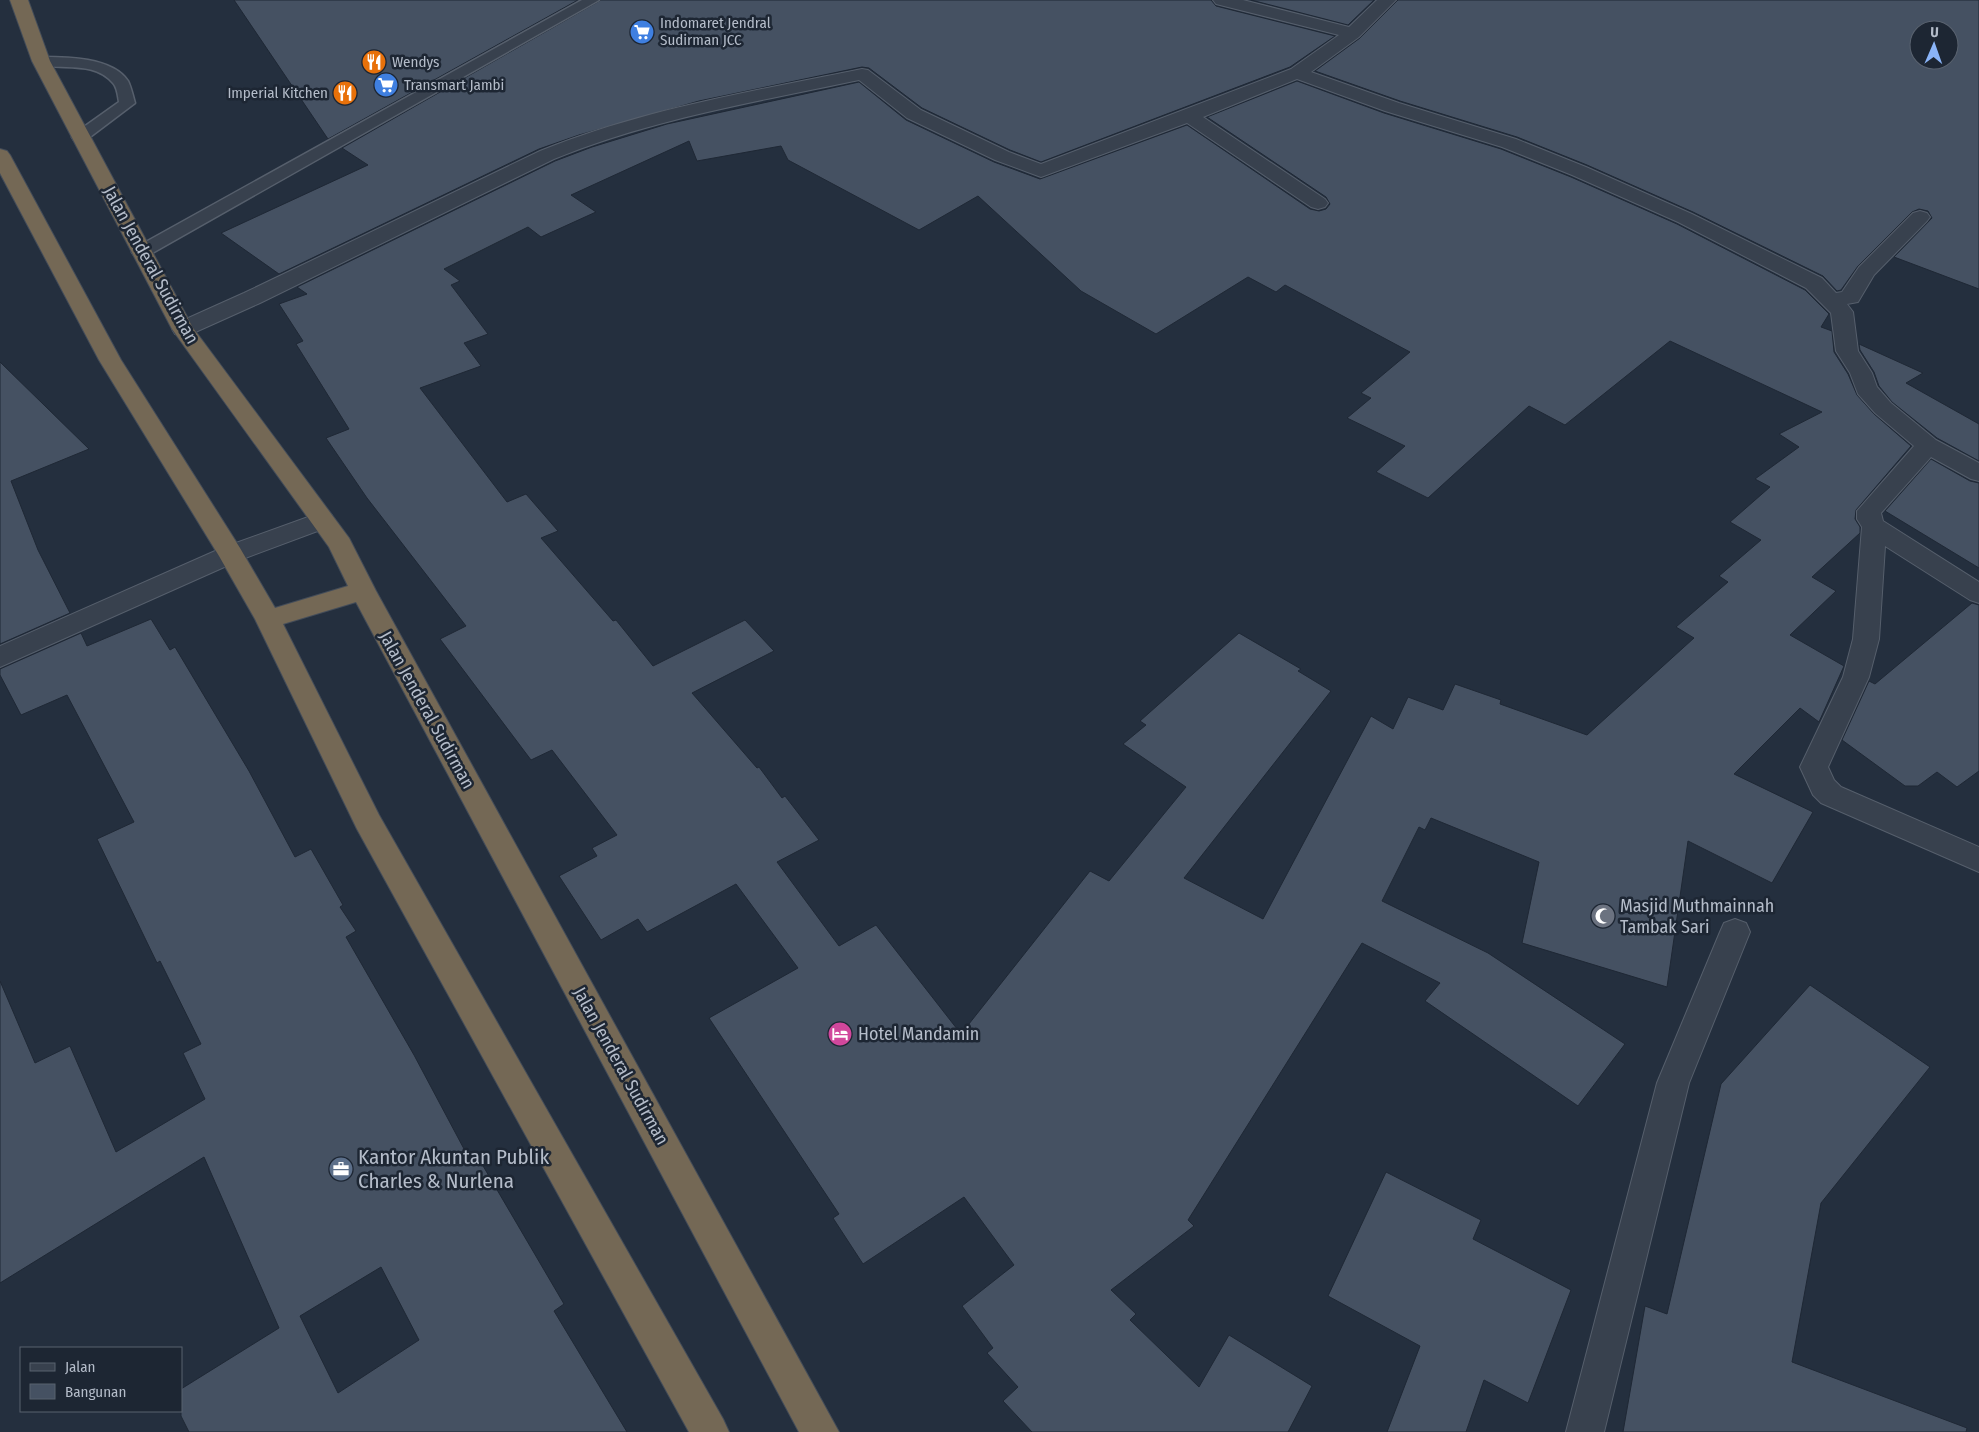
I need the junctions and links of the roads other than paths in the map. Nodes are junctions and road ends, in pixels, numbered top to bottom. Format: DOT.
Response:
graph roads {
  1 [pos="19,0"];
  2 [pos="592,0"];
  3 [pos="1222,0"];
  4 [pos="1387,0"];
  5 [pos="1353,33"];
  6 [pos="42,61"];
  7 [pos="1297,72"];
  8 [pos="1189,116"];
  9 [pos="80,137"];
  10 [pos="0,155"];
  11 [pos="1318,203"];
  12 [pos="1920,217"];
  13 [pos="141,252"];
  14 [pos="1831,301"];
  15 [pos="183,329"];
  16 [pos="1928,445"];
  17 [pos="1979,473"];
  18 [pos="322,520"];
  19 [pos="1874,527"];
  20 [pos="231,554"];
  21 [pos="363,592"];
  22 [pos="1979,594"];
  23 [pos="268,620"];
  24 [pos="0,657"];
  25 [pos="1979,860"];
  26 [pos="1735,932"];
  27 [pos="710,1432"];
  28 [pos="820,1432"];
  29 [pos="1585,1432"];
  1 -- 6 [label="highway, Jalan Jenderal Sudirman"];
  2 -- 13 [label="lane"];
  3 -- 5 [label="street"];
  4 -- 5 [label="street"];
  5 -- 7 [label="street"];
  6 -- 9 [label="highway, Jalan Jenderal Sudirman"];
  6 -- 9 [label="lane"];
  7 -- 8 [label="street"];
  7 -- 14 [label="street"];
  8 -- 11 [label="street"];
  8 -- 15 [label="street"];
  9 -- 13 [label="highway, Jalan Jenderal Sudirman"];
  10 -- 20 [label="highway"];
  12 -- 14 [label="street"];
  13 -- 15 [label="highway, Jalan Jenderal Sudirman"];
  14 -- 16 [label="street"];
  15 -- 18 [label="highway, Jalan Jenderal Sudirman"];
  16 -- 17 [label="street"];
  16 -- 19 [label="street"];
  18 -- 20 [label="street"];
  18 -- 21 [label="highway, Jalan Jenderal Sudirman"];
  19 -- 22 [label="street"];
  19 -- 25 [label="street"];
  20 -- 23 [label="highway"];
  20 -- 24 [label="street"];
  21 -- 23 [label="highway"];
  21 -- 28 [label="highway, Jalan Jenderal Sudirman"];
  23 -- 27 [label="highway"];
  26 -- 29 [label="street"];
}
